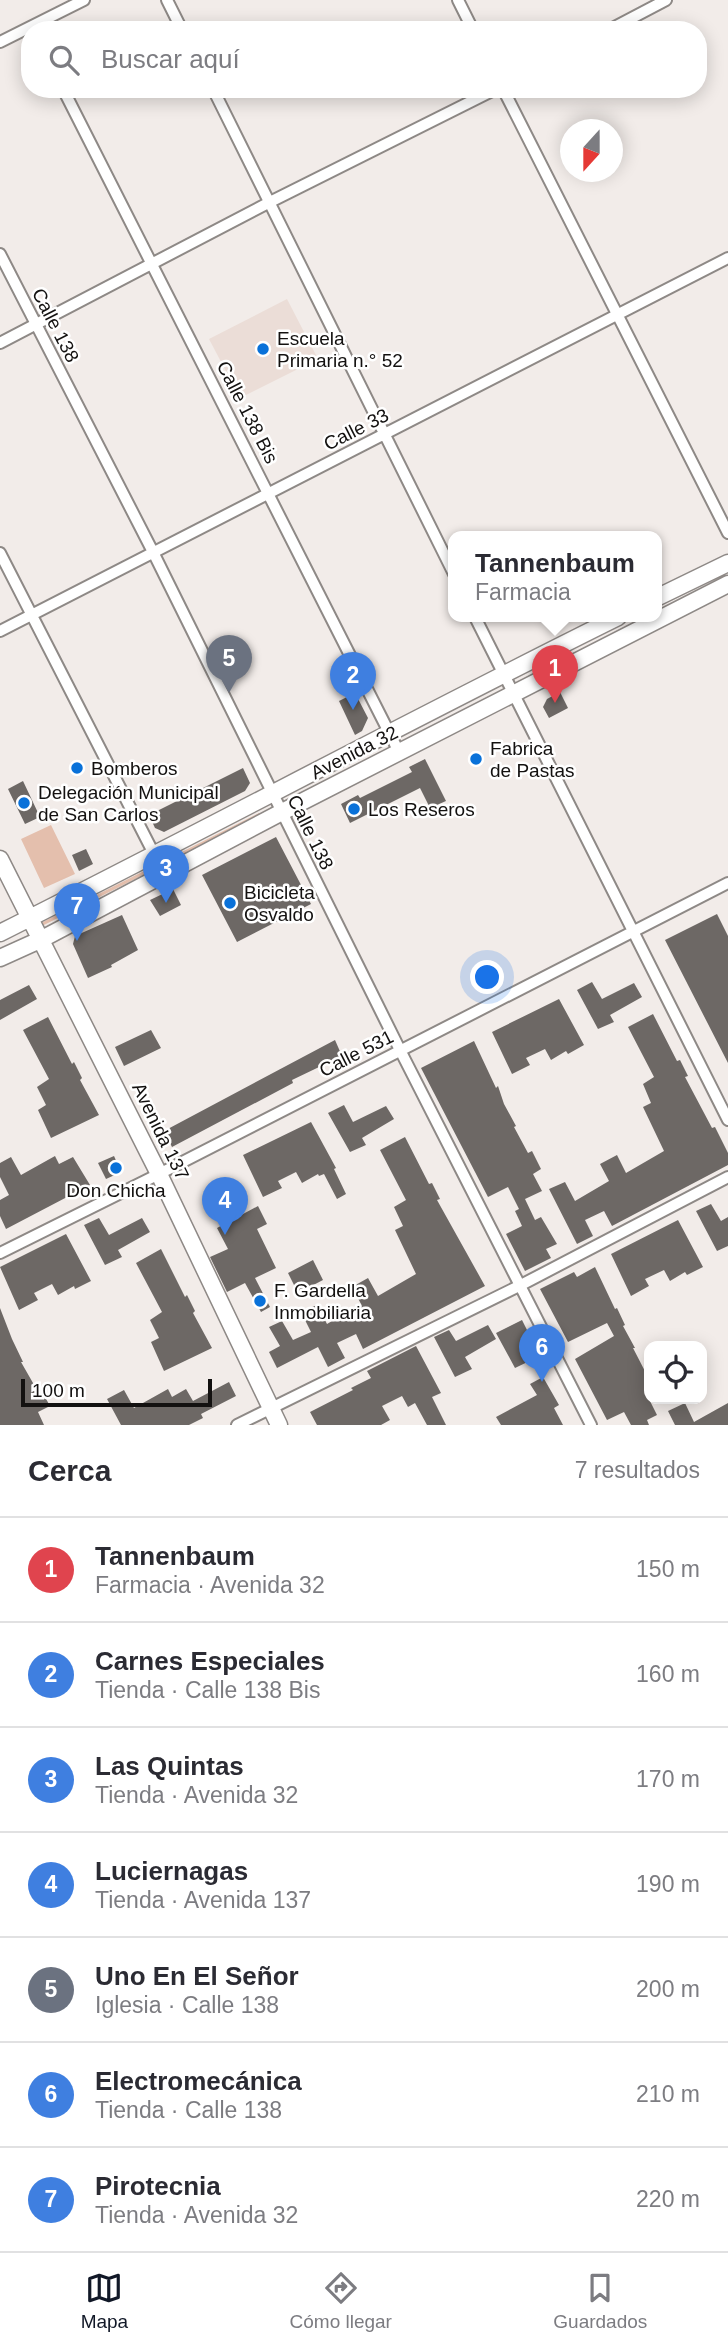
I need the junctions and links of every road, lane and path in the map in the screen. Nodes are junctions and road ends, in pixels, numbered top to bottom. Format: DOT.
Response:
graph roads {
  1 [pos="85,0"];
  2 [pos="167,0"];
  3 [pos="458,0"];
  4 [pos="666,0"];
  5 [pos="45,21"];
  6 [pos="178,21"];
  7 [pos="468,21"];
  8 [pos="627,21"];
  9 [pos="21,32"];
  10 [pos="0,41"];
  11 [pos="68,98"];
  12 [pos="218,98"];
  13 [pos="478,98"];
  14 [pos="508,98"];
  15 [pos="270,202"];
  16 [pos="0,254"];
  17 [pos="728,258"];
  18 [pos="153,265"];
  19 [pos="617,315"];
  20 [pos="36,325"];
  21 [pos="0,343"];
  22 [pos="383,435"];
  23 [pos="269,493"];
  24 [pos="728,533"];
  25 [pos="153,552"];
  26 [pos="0,553"];
  27 [pos="728,563"];
  28 [pos="448,564"];
  29 [pos="728,584"];
  30 [pos="662,595"];
  31 [pos="32,614"];
  32 [pos="662,618"];
  33 [pos="478,622"];
  34 [pos="608,622"];
  35 [pos="653,622"];
  36 [pos="0,631"];
  37 [pos="504,674"];
  38 [pos="514,693"];
  39 [pos="388,732"];
  40 [pos="399,752"];
  41 [pos="273,794"];
  42 [pos="282,812"];
  43 [pos="154,855"];
  44 [pos="0,859"];
  45 [pos="728,883"];
  46 [pos="31,917"];
  47 [pos="633,931"];
  48 [pos="0,933"];
  49 [pos="42,939"];
  50 [pos="0,958"];
  51 [pos="400,1050"];
  52 [pos="728,1120"];
  53 [pos="159,1174"];
  54 [pos="728,1177"];
  55 [pos="0,1253"];
  56 [pos="519,1286"];
  57 [pos="270,1408"];
  58 [pos="237,1425"];
  59 [pos="279,1425"];
  60 [pos="591,1425"];
  1 -- 5 [label="street"];
  2 -- 6 [label="street"];
  3 -- 7 [label="street"];
  4 -- 8 [label="street"];
  9 -- 10 [label="street"];
  11 -- 18 [label="street, Calle 138 Bis"];
  12 -- 15 [label="street"];
  13 -- 15 [label="street"];
  14 -- 19 [label="street"];
  15 -- 18 [label="street"];
  15 -- 22 [label="street"];
  16 -- 20 [label="street, Calle 138"];
  17 -- 19 [label="street, Calle 33"];
  18 -- 20 [label="street"];
  18 -- 23 [label="street, Calle 138 Bis"];
  19 -- 22 [label="street, Calle 33"];
  19 -- 24 [label="street"];
  20 -- 21 [label="street"];
  20 -- 25 [label="street, Calle 138"];
  22 -- 23 [label="street, Calle 33"];
  22 -- 28 [label="street"];
  23 -- 25 [label="street, Calle 33"];
  23 -- 39 [label="street, Calle 138 Bis"];
  25 -- 31 [label="street, Calle 33"];
  25 -- 41 [label="street, Calle 138"];
  26 -- 31 [label="street"];
  27 -- 30 [label="main road"];
  29 -- 32 [label="main road, Avenida 32"];
  31 -- 36 [label="street, Calle 33"];
  31 -- 43 [label="street"];
  33 -- 37 [label="street"];
  34 -- 37 [label="main road, Avenida 32"];
  35 -- 38 [label="main road, Avenida 32"];
  37 -- 38 [label="street"];
  37 -- 39 [label="main road, Avenida 32"];
  38 -- 40 [label="main road, Avenida 32"];
  38 -- 47 [label="street"];
  39 -- 40 [label="street, Calle 138 Bis"];
  39 -- 41 [label="main road, Avenida 32"];
  40 -- 42 [label="main road, Avenida 32"];
  41 -- 42 [label="street, Calle 138"];
  41 -- 43 [label="main road, Avenida 32"];
  42 -- 49 [label="main road, Avenida 32"];
  42 -- 51 [label="street, Calle 138"];
  43 -- 46 [label="main road, Avenida 32"];
  44 -- 46 [label="main road, Avenida 137"];
  45 -- 47 [label="street, Calle 531"];
  46 -- 48 [label="main road, Avenida 32"];
  46 -- 49 [label="main road, Avenida 137"];
  47 -- 51 [label="street, Calle 531"];
  47 -- 52 [label="street"];
  49 -- 50 [label="main road, Avenida 32"];
  49 -- 53 [label="main road, Avenida 137"];
  51 -- 53 [label="street, Calle 531"];
  51 -- 56 [label="street, Calle 138"];
  53 -- 55 [label="street, Calle 531"];
  53 -- 57 [label="main road, Avenida 137"];
  54 -- 56 [label="street"];
  56 -- 57 [label="street"];
  56 -- 60 [label="street, Calle 138"];
  57 -- 58 [label="street"];
  57 -- 59 [label="main road, Avenida 137"];
}
